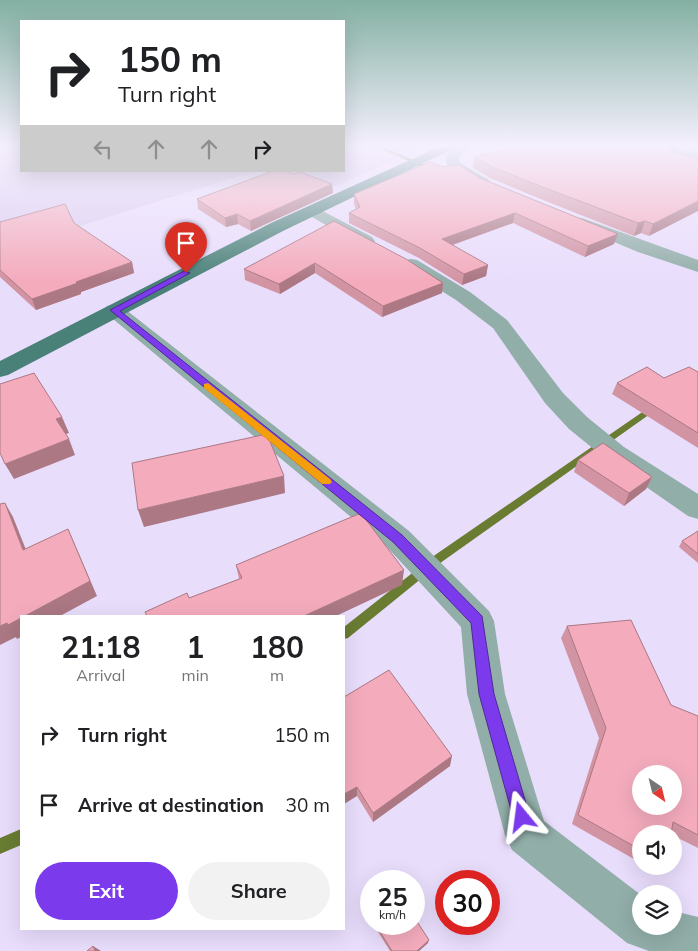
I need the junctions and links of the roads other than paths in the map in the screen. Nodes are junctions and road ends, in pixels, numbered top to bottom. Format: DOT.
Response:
graph roads {
  1 [pos="358,190"];
  2 [pos="313,211"];
  3 [pos="564,216"];
  4 [pos="698,266"];
  5 [pos="114,310"];
  6 [pos="0,370"];
  7 [pos="698,508"];
  8 [pos="632,916"];
  9 [pos="677,935"];
  10 [pos="698,941"];
  1 -- 2 [label="main road"];
  2 -- 5 [label="main road"];
  2 -- 7 [label="street"];
  3 -- 4 [label="street"];
  5 -- 6 [label="main road"];
  5 -- 8 [label="street"];
  9 -- 10 [label="street"];
}
